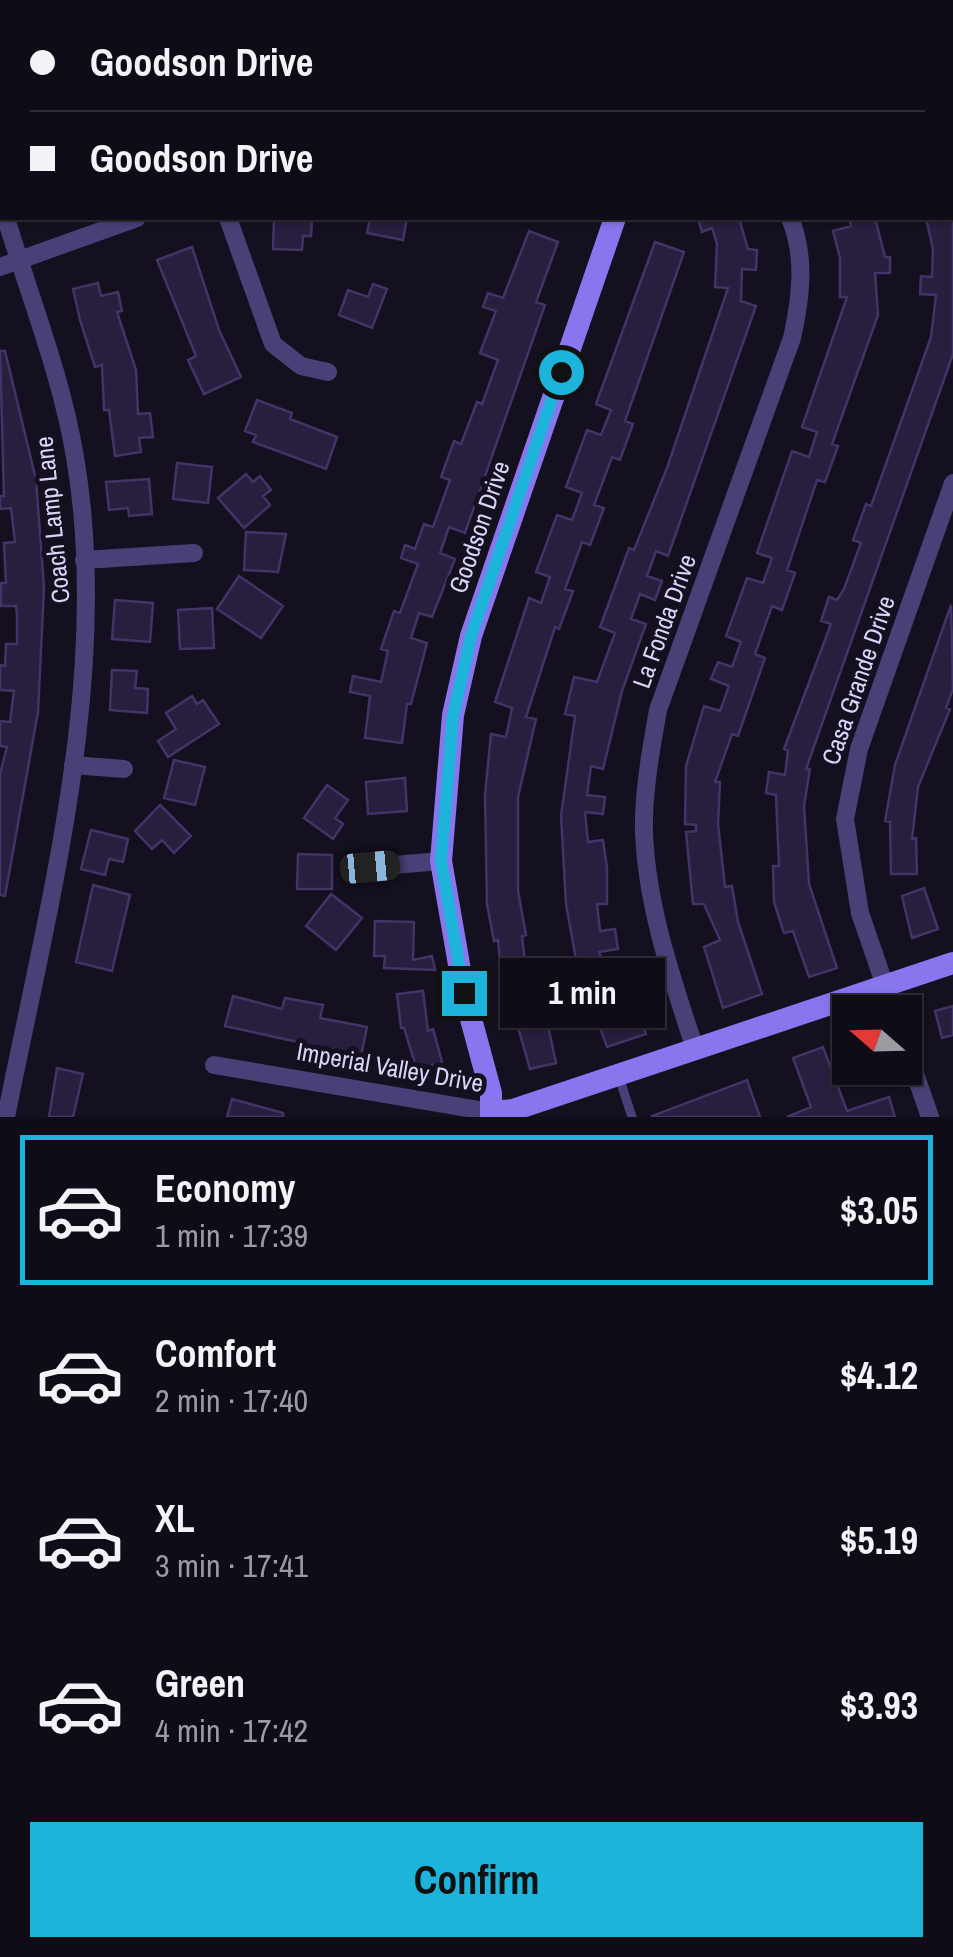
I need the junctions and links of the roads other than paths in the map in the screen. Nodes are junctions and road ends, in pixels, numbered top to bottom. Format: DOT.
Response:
graph roads {
  1 [pos="7,220"];
  2 [pos="130,220"];
  3 [pos="229,220"];
  4 [pos="610,220"];
  5 [pos="791,220"];
  6 [pos="18,260"];
  7 [pos="0,267"];
  8 [pos="328,372"];
  9 [pos="953,483"];
  10 [pos="194,553"];
  11 [pos="84,560"];
  12 [pos="72,766"];
  13 [pos="124,769"];
  14 [pos="441,861"];
  15 [pos="370,867"];
  16 [pos="953,963"];
  17 [pos="885,988"];
  18 [pos="888,995"];
  19 [pos="695,1049"];
  20 [pos="214,1065"];
  21 [pos="618,1074"];
  22 [pos="919,1085"];
  23 [pos="491,1115"];
  24 [pos="6,1117"];
  25 [pos="632,1117"];
  26 [pos="930,1117"];
  1 -- 6 [label="street, Coach Lamp Lane"];
  2 -- 6 [label="street"];
  3 -- 8 [label="street"];
  4 -- 14 [label="street, Goodson Drive"];
  5 -- 19 [label="street, La Fonda Drive"];
  6 -- 7 [label="street"];
  6 -- 11 [label="street, Coach Lamp Lane"];
  9 -- 17 [label="street, Casa Grande Drive"];
  10 -- 11 [label="street"];
  11 -- 12 [label="street, Coach Lamp Lane"];
  12 -- 13 [label="street"];
  12 -- 24 [label="street, Coach Lamp Lane"];
  14 -- 15 [label="street"];
  14 -- 23 [label="street, Goodson Drive"];
  16 -- 17 [label="street, Imperial Valley Drive"];
  17 -- 18 [label="street, Casa Grande Drive"];
  17 -- 19 [label="street, Imperial Valley Drive"];
  19 -- 21 [label="street, Imperial Valley Drive"];
  20 -- 23 [label="street, Imperial Valley Drive"];
  21 -- 23 [label="street, Imperial Valley Drive"];
  21 -- 25 [label="lane"];
  22 -- 26 [label="street"];
}
